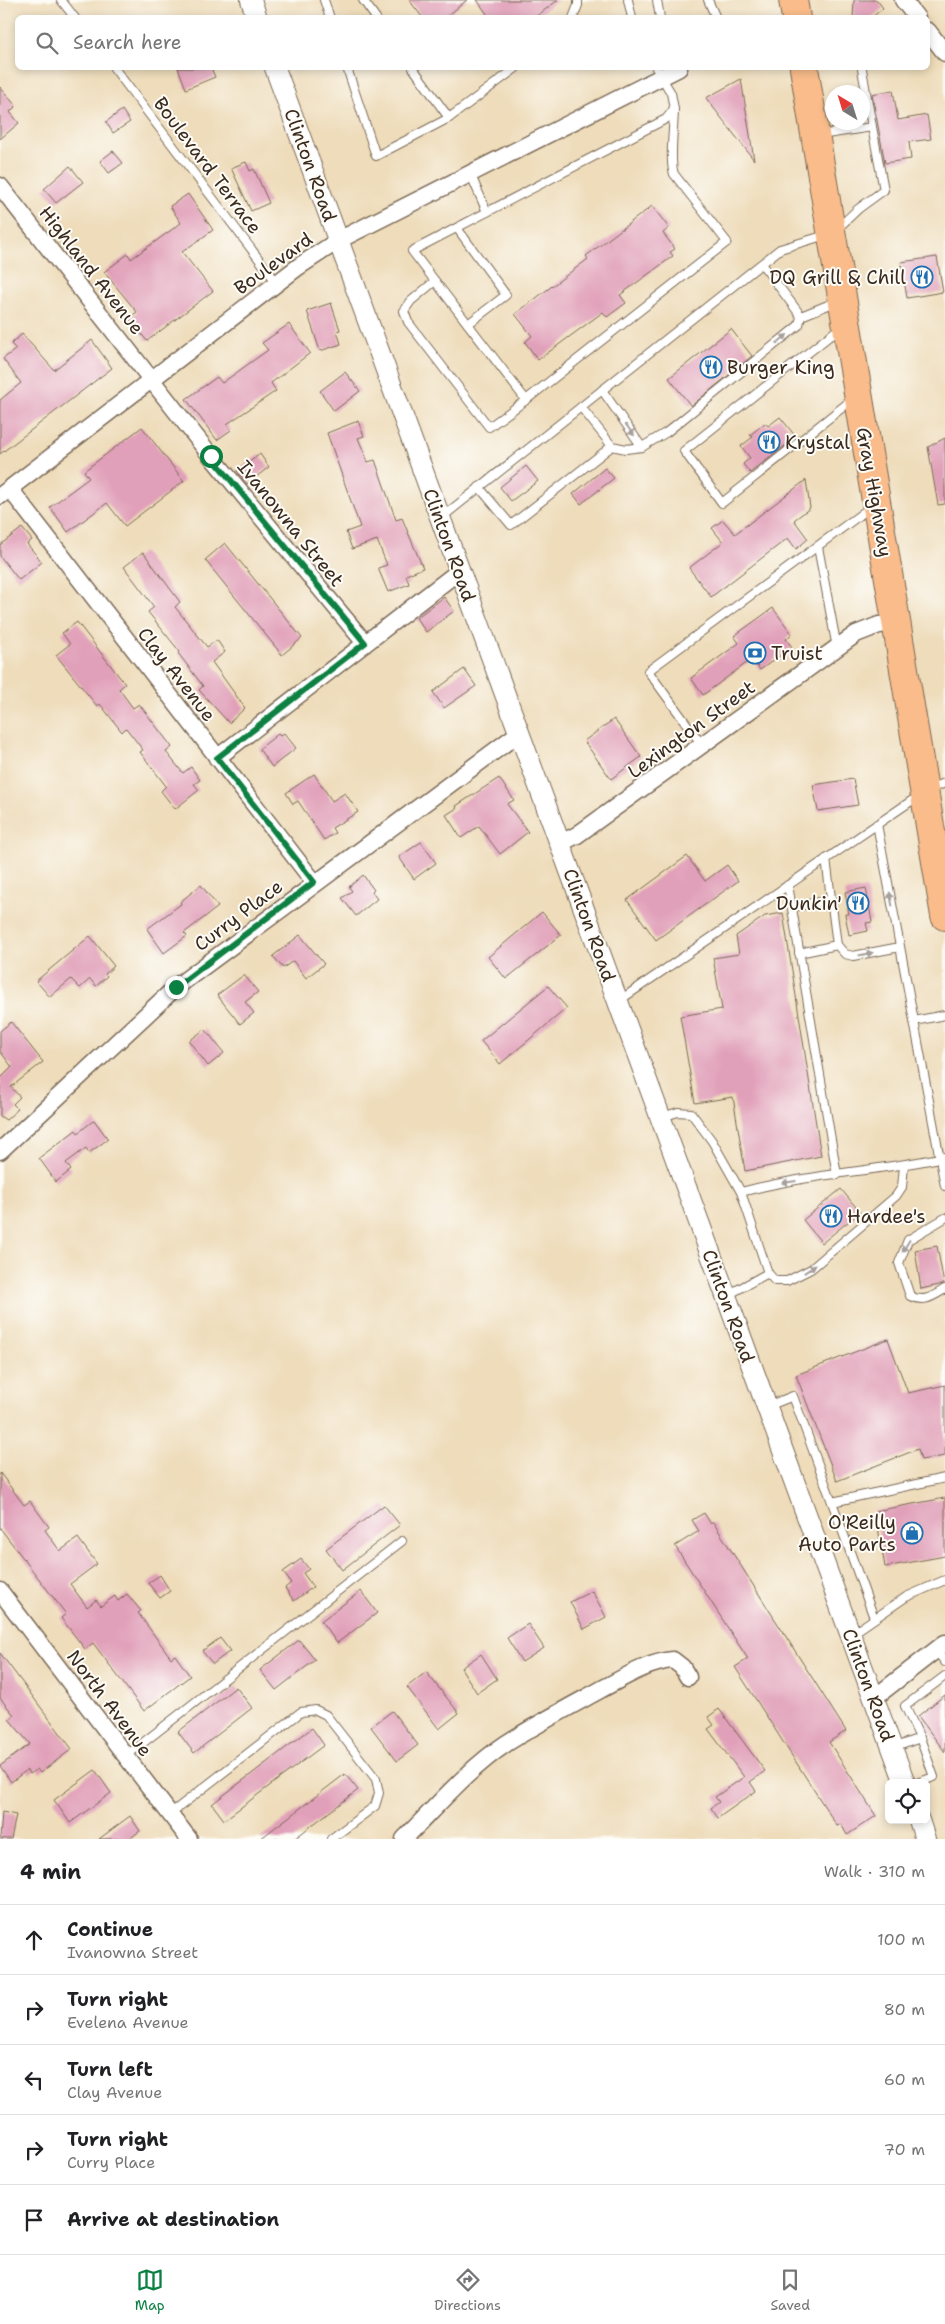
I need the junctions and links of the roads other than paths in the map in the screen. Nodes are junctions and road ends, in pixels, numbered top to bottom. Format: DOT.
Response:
graph roads {
  1 [pos="61,0"];
  2 [pos="250,0"];
  3 [pos="324,0"];
  4 [pos="363,0"];
  5 [pos="578,0"];
  6 [pos="628,0"];
  7 [pos="657,0"];
  8 [pos="708,0"];
  9 [pos="793,0"];
  10 [pos="903,0"];
  11 [pos="73,15"];
  12 [pos="256,15"];
  13 [pos="329,15"];
  14 [pos="374,15"];
  15 [pos="574,15"];
  16 [pos="631,15"];
  17 [pos="660,15"];
  18 [pos="715,15"];
  19 [pos="796,15"];
  20 [pos="915,15"];
  21 [pos="930,34"];
  22 [pos="945,53"];
  23 [pos="116,70"];
  24 [pos="276,70"];
  25 [pos="348,70"];
  26 [pos="414,70"];
  27 [pos="513,70"];
  28 [pos="804,70"];
  29 [pos="862,70"];
  30 [pos="659,72"];
  31 [pos="674,109"];
  32 [pos="449,118"];
  33 [pos="872,127"];
  34 [pos="816,136"];
  35 [pos="470,174"];
  36 [pos="0,186"];
  37 [pos="488,212"];
  38 [pos="457,228"];
  39 [pos="832,233"];
  40 [pos="339,240"];
  41 [pos="762,264"];
  42 [pos="435,281"];
  43 [pos="276,284"];
  44 [pos="845,310"];
  45 [pos="801,316"];
  46 [pos="468,324"];
  47 [pos="152,380"];
  48 [pos="602,390"];
  49 [pos="859,395"];
  50 [pos="526,400"];
  51 [pos="581,407"];
  52 [pos="612,446"];
  53 [pos="642,446"];
  54 [pos="479,487"];
  55 [pos="5,492"];
  56 [pos="877,503"];
  57 [pos="440,518"];
  58 [pos="818,547"];
  59 [pos="459,571"];
  60 [pos="898,623"];
  61 [pos="365,643"];
  62 [pos="837,648"];
  63 [pos="519,733"];
  64 [pos="702,745"];
  65 [pos="217,758"];
  66 [pos="935,787"];
  67 [pos="876,824"];
  68 [pos="561,843"];
  69 [pos="826,859"];
  70 [pos="314,882"];
  71 [pos="788,885"];
  72 [pos="831,900"];
  73 [pos="792,907"];
  74 [pos="945,916"];
  75 [pos="837,945"];
  76 [pos="900,947"];
  77 [pos="799,953"];
  78 [pos="618,1001"];
  79 [pos="945,1015"];
  80 [pos="914,1020"];
  81 [pos="660,1117"];
  82 [pos="0,1151"];
  83 [pos="942,1158"];
  84 [pos="904,1166"];
  85 [pos="837,1175"];
  86 [pos="945,1186"];
  87 [pos="741,1192"];
  88 [pos="945,1218"];
  89 [pos="768,1273"];
  90 [pos="945,1289"];
  91 [pos="725,1296"];
  92 [pos="766,1407"];
  93 [pos="945,1478"];
  94 [pos="832,1502"];
  95 [pos="402,1541"];
  96 [pos="945,1580"];
  97 [pos="0,1591"];
  98 [pos="874,1618"];
  99 [pos="851,1635"];
  100 [pos="942,1652"];
  101 [pos="945,1676"];
  102 [pos="688,1677"];
  103 [pos="874,1698"];
  104 [pos="920,1738"];
  105 [pos="893,1748"];
  106 [pos="126,1756"];
  107 [pos="905,1779"];
  108 [pos="927,1779"];
  109 [pos="170,1814"];
  110 [pos="920,1824"];
  111 [pos="189,1839"];
  112 [pos="331,1839"];
  113 [pos="404,1839"];
  114 [pos="926,1839"];
  1 -- 11 [label="lane"];
  2 -- 12 [label="street"];
  3 -- 13 [label="lane"];
  4 -- 14 [label="lane"];
  5 -- 15 [label="lane"];
  6 -- 16 [label="lane"];
  7 -- 17 [label="lane"];
  8 -- 18 [label="lane"];
  9 -- 19 [label="highway"];
  10 -- 20 [label="street"];
  21 -- 22 [label="street"];
  23 -- 43 [label="lane, Boulevard Terrace"];
  24 -- 40 [label="street, Clinton Road"];
  25 -- 32 [label="lane"];
  26 -- 32 [label="lane"];
  27 -- 32 [label="lane"];
  28 -- 34 [label="highway, Gray Highway"];
  29 -- 33 [label="lane"];
  30 -- 31 [label="lane"];
  30 -- 35 [label="street, Boulevard"];
  31 -- 37 [label="lane"];
  31 -- 50 [label="lane"];
  33 -- 34 [label="lane"];
  33 -- 39 [label="lane"];
  34 -- 39 [label="highway, Gray Highway"];
  35 -- 37 [label="lane"];
  35 -- 40 [label="street, Boulevard"];
  36 -- 47 [label="street, Highland Avenue"];
  37 -- 38 [label="lane"];
  38 -- 42 [label="lane"];
  38 -- 46 [label="lane"];
  39 -- 41 [label="lane"];
  39 -- 44 [label="highway, Gray Highway"];
  40 -- 43 [label="street, Boulevard"];
  40 -- 57 [label="street, Clinton Road"];
  41 -- 45 [label="lane"];
  41 -- 48 [label="lane"];
  42 -- 46 [label="lane"];
  42 -- 50 [label="lane"];
  43 -- 47 [label="street, Boulevard"];
  44 -- 45 [label="lane"];
  44 -- 49 [label="highway, Gray Highway"];
  44 -- 49 [label="lane"];
  53 -- 45 [label="lane, one-way"];
  46 -- 50 [label="lane"];
  47 -- 55 [label="street, Boulevard"];
  47 -- 61 [label="street, Ivanowna Street"];
  48 -- 51 [label="lane"];
  48 -- 53 [label="lane, one-way"];
  49 -- 56 [label="highway, Gray Highway"];
  51 -- 52 [label="lane"];
  51 -- 54 [label="lane"];
  52 -- 53 [label="lane"];
  52 -- 54 [label="lane"];
  54 -- 57 [label="lane"];
  55 -- 65 [label="street, Clay Avenue"];
  56 -- 58 [label="lane"];
  56 -- 60 [label="highway, Gray Highway"];
  57 -- 59 [label="street, Clinton Road"];
  58 -- 62 [label="lane"];
  58 -- 64 [label="lane"];
  59 -- 61 [label="street"];
  59 -- 63 [label="street, Clinton Road"];
  60 -- 62 [label="street, Lexington Street"];
  60 -- 66 [label="highway, Gray Highway"];
  61 -- 65 [label="street"];
  62 -- 64 [label="street, Lexington Street"];
  63 -- 68 [label="street, Clinton Road"];
  63 -- 70 [label="street, Curry Place"];
  64 -- 68 [label="street, Lexington Street"];
  65 -- 70 [label="street, Clay Avenue"];
  66 -- 67 [label="lane"];
  66 -- 74 [label="highway, Gray Highway"];
  67 -- 69 [label="lane"];
  76 -- 67 [label="lane, one-way"];
  68 -- 78 [label="street, Clinton Road"];
  69 -- 71 [label="lane"];
  69 -- 72 [label="lane"];
  70 -- 82 [label="street, Curry Place"];
  71 -- 73 [label="lane"];
  71 -- 78 [label="lane"];
  72 -- 73 [label="lane"];
  72 -- 75 [label="lane"];
  73 -- 77 [label="lane"];
  75 -- 76 [label="lane, one-way"];
  75 -- 77 [label="lane"];
  76 -- 80 [label="lane"];
  77 -- 85 [label="lane"];
  78 -- 81 [label="street, Clinton Road"];
  79 -- 80 [label="lane"];
  80 -- 83 [label="lane"];
  81 -- 87 [label="lane"];
  81 -- 91 [label="street, Clinton Road"];
  83 -- 84 [label="lane"];
  83 -- 86 [label="lane"];
  84 -- 85 [label="lane"];
  89 -- 84 [label="lane, one-way"];
  85 -- 87 [label="lane, one-way"];
  87 -- 89 [label="lane"];
  88 -- 90 [label="lane, one-way"];
  89 -- 91 [label="lane"];
  91 -- 92 [label="street, Clinton Road"];
  92 -- 94 [label="lane"];
  92 -- 99 [label="street, Clinton Road"];
  93 -- 94 [label="lane"];
  94 -- 98 [label="lane"];
  95 -- 106 [label="lane"];
  96 -- 98 [label="lane"];
  97 -- 106 [label="street, North Avenue"];
  98 -- 99 [label="lane"];
  99 -- 103 [label="street, Clinton Road"];
  100 -- 103 [label="street"];
  101 -- 104 [label="lane"];
  102 -- 113 [label="street"];
  103 -- 105 [label="street, Clinton Road"];
  104 -- 105 [label="lane"];
  104 -- 108 [label="lane"];
  105 -- 107 [label="street, Clinton Road"];
  106 -- 109 [label="street, North Avenue"];
  109 -- 111 [label="street, North Avenue"];
  109 -- 112 [label="lane"];
  110 -- 114 [label="street"];
}
